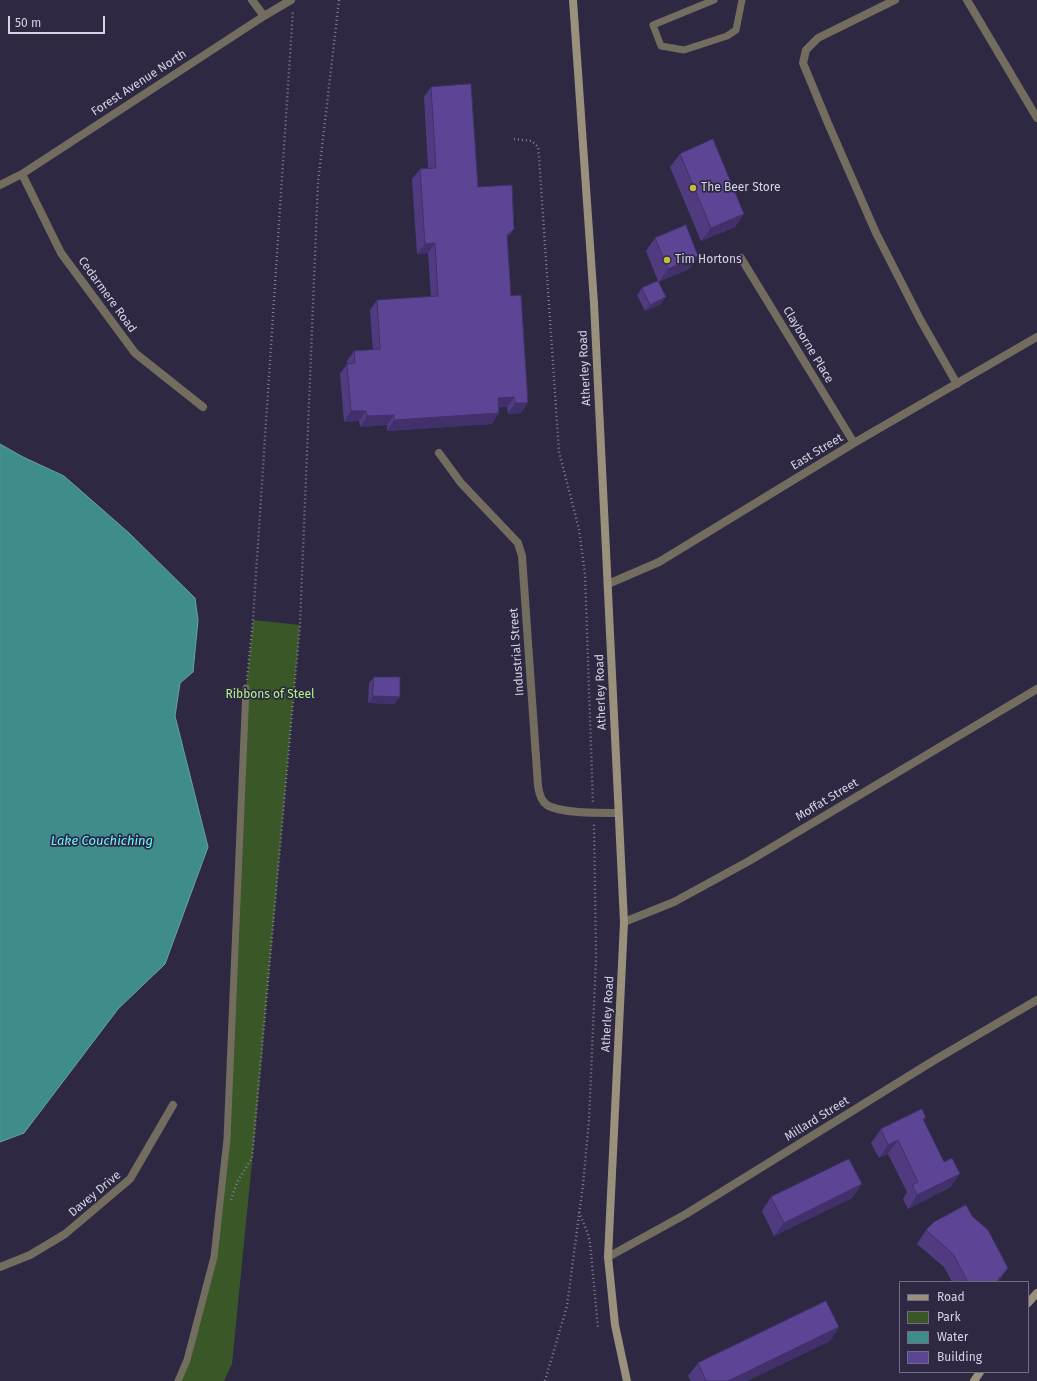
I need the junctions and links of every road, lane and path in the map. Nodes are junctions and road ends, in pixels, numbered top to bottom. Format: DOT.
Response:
graph roads {
  1 [pos="252,0"];
  2 [pos="339,0"];
  3 [pos="573,0"];
  4 [pos="714,0"];
  5 [pos="742,0"];
  6 [pos="895,0"];
  7 [pos="967,0"];
  8 [pos="292,4"];
  9 [pos="264,16"];
  10 [pos="1037,118"];
  11 [pos="514,139"];
  12 [pos="22,174"];
  13 [pos="0,185"];
  14 [pos="741,258"];
  15 [pos="1037,337"];
  16 [pos="956,384"];
  17 [pos="203,407"];
  18 [pos="854,443"];
  19 [pos="439,453"];
  20 [pos="608,584"];
  21 [pos="246,688"];
  22 [pos="1037,689"];
  23 [pos="594,812"];
  24 [pos="618,813"];
  25 [pos="624,922"];
  26 [pos="1037,1000"];
  27 [pos="173,1105"];
  28 [pos="252,1158"];
  29 [pos="579,1212"];
  30 [pos="608,1257"];
  31 [pos="0,1267"];
  32 [pos="1037,1294"];
  33 [pos="1029,1302"];
  34 [pos="598,1328"];
  35 [pos="178,1381"];
  36 [pos="545,1381"];
  37 [pos="627,1381"];
  1 -- 9 [label="street"];
  2 -- 28 [label="path"];
  3 -- 20 [label="main road, Atherley Road"];
  4 -- 5 [label="lane"];
  6 -- 16 [label="street"];
  7 -- 10 [label="street"];
  8 -- 9 [label="street, Forest Avenue North"];
  8 -- 21 [label="path"];
  9 -- 12 [label="street, Forest Avenue North"];
  11 -- 23 [label="path"];
  12 -- 13 [label="street, Forest Avenue North"];
  12 -- 17 [label="street, Cedarmere Road"];
  14 -- 18 [label="street, Clayborne Place"];
  15 -- 16 [label="street, East Street"];
  16 -- 18 [label="street, East Street"];
  18 -- 20 [label="street, East Street"];
  19 -- 23 [label="street, Industrial Street"];
  20 -- 24 [label="main road, Atherley Road"];
  21 -- 35 [label="lane"];
  22 -- 25 [label="street, Moffat Street"];
  23 -- 24 [label="street, Industrial Street"];
  23 -- 29 [label="path"];
  24 -- 25 [label="main road, Atherley Road"];
  25 -- 30 [label="main road, Atherley Road"];
  26 -- 30 [label="street, Millard Street"];
  27 -- 31 [label="street, Davey Drive"];
  29 -- 34 [label="path"];
  29 -- 36 [label="path"];
  30 -- 37 [label="main road, Atherley Road"];
  32 -- 33 [label="main road"];
}
